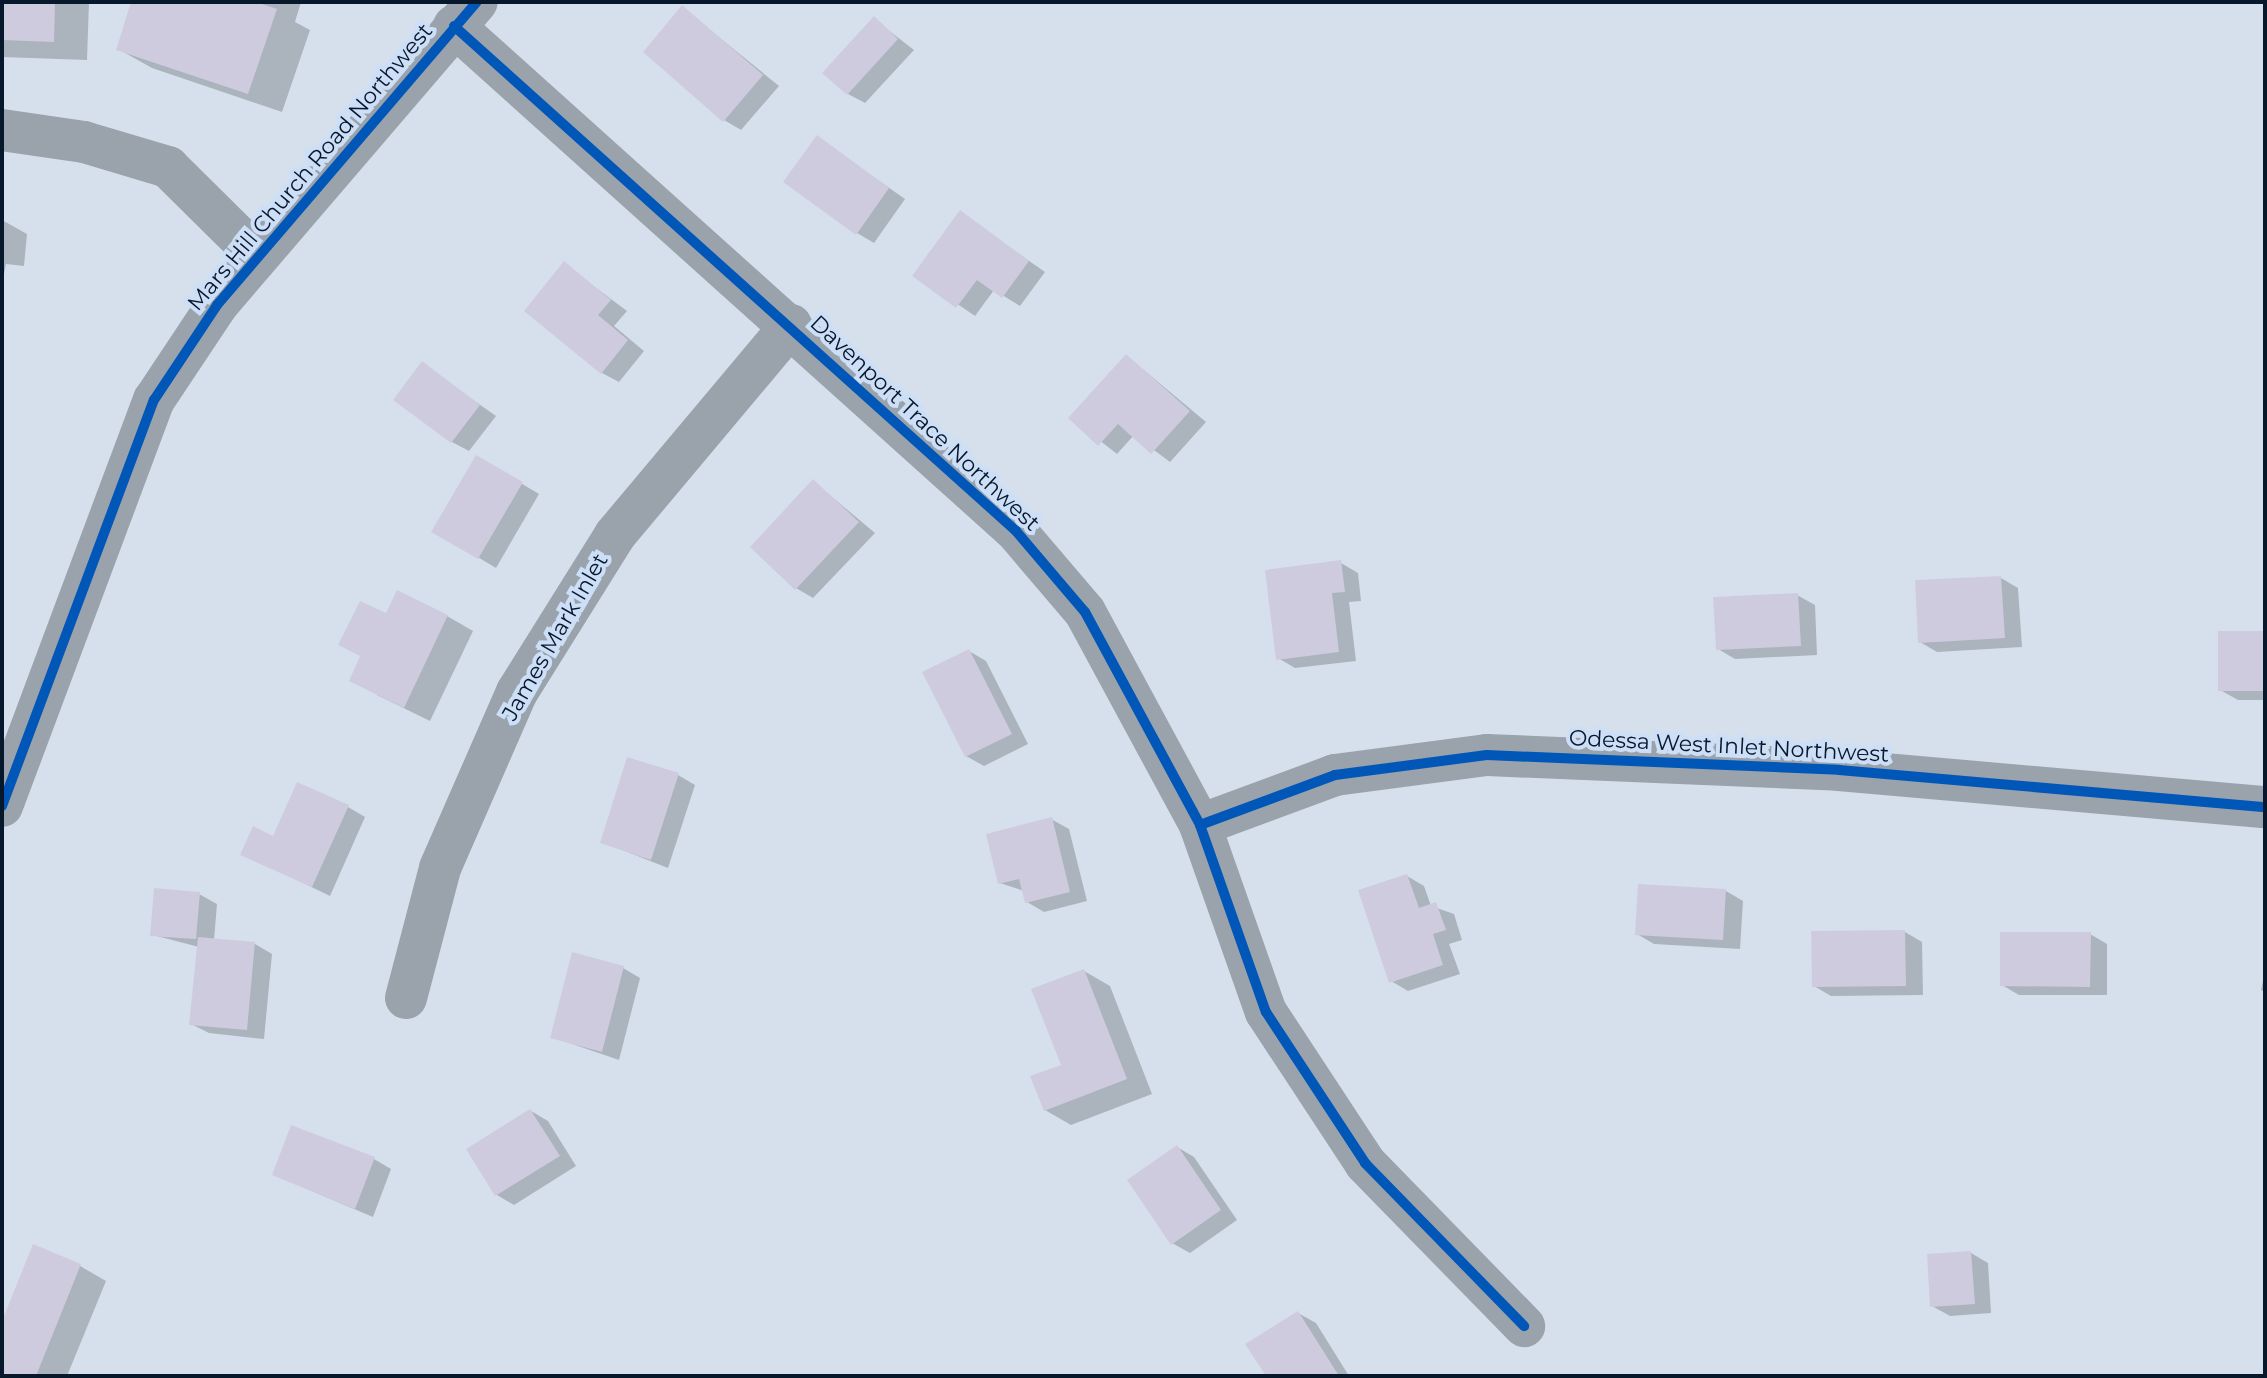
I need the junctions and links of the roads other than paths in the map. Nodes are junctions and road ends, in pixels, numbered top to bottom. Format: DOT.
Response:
graph roads {
  1 [pos="466,14"];
  2 [pos="2,130"];
  3 [pos="258,256"];
  4 [pos="791,325"];
  5 [pos="6,785"];
  6 [pos="2265,807"];
  7 [pos="1200,825"];
  8 [pos="406,998"];
  9 [pos="1524,1326"];
  1 -- 3 [label="street, Mars Hill Church Road Northwest"];
  1 -- 4 [label="street, Davenport Trace Northwest"];
  2 -- 3 [label="street"];
  3 -- 5 [label="street, Mars Hill Church Road Northwest"];
  4 -- 7 [label="street, Davenport Trace Northwest"];
  4 -- 8 [label="street, James Mark Inlet"];
  6 -- 7 [label="street, Odessa West Inlet Northwest"];
  7 -- 9 [label="street, Davenport Trace Northwest"];
}
